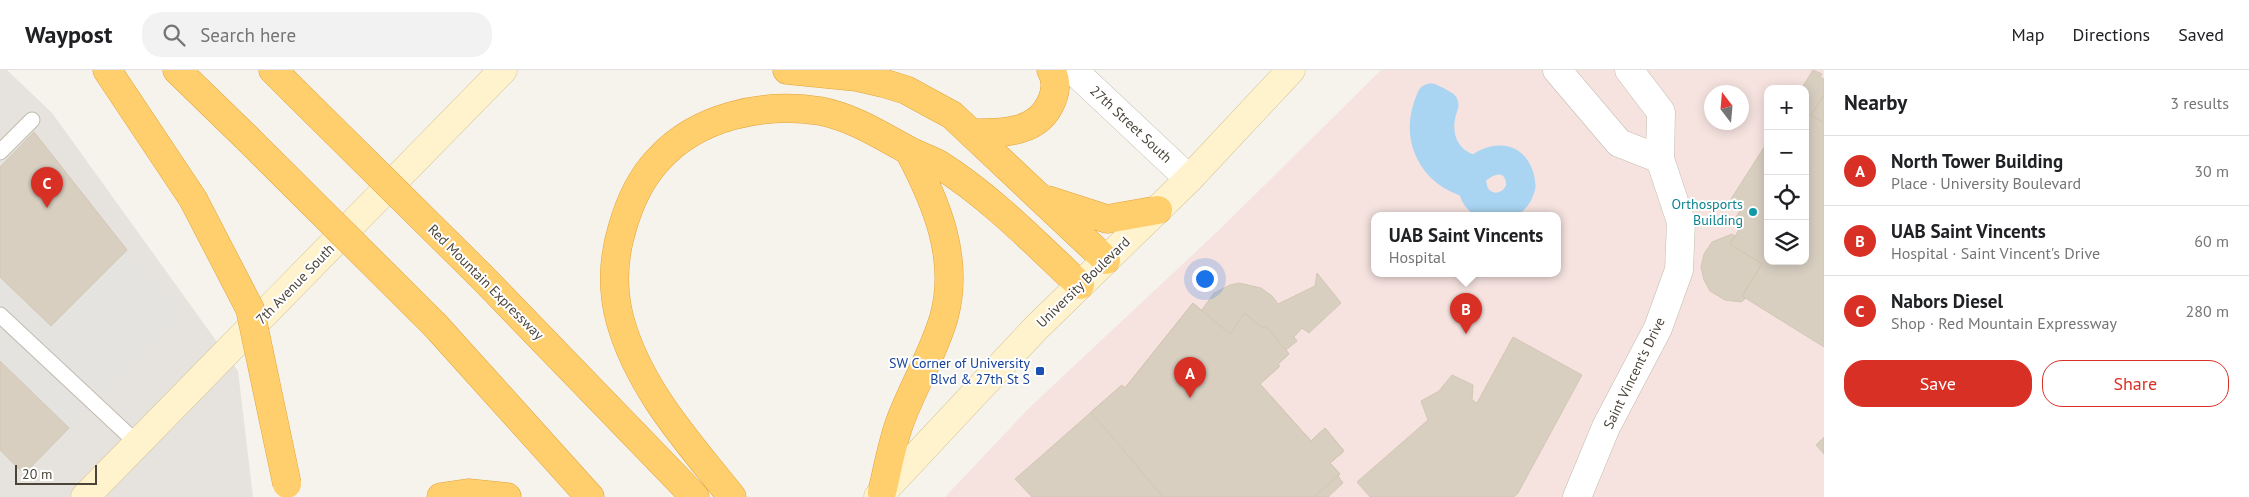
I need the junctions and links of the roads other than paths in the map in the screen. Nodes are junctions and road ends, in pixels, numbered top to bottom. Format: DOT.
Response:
graph roads {
  1 [pos="107,70"];
  2 [pos="177,70"];
  3 [pos="273,70"];
  4 [pos="503,70"];
  5 [pos="787,70"];
  6 [pos="1051,70"];
  7 [pos="1073,70"];
  8 [pos="1291,70"];
  9 [pos="1557,70"];
  10 [pos="1629,70"];
  11 [pos="32,120"];
  12 [pos="972,133"];
  13 [pos="908,151"];
  14 [pos="0,152"];
  15 [pos="1660,159"];
  16 [pos="1189,179"];
  17 [pos="1042,198"];
  18 [pos="1158,210"];
  19 [pos="1106,260"];
  20 [pos="1080,285"];
  21 [pos="0,315"];
  22 [pos="138,444"];
  23 [pos="287,490"];
  24 [pos="693,494"];
  25 [pos="880,495"];
  26 [pos="86,497"];
  27 [pos="441,497"];
  28 [pos="507,497"];
  29 [pos="590,497"];
  30 [pos="732,497"];
  31 [pos="1577,497"];
  1 -- 23 [label="highway, bridge"];
  2 -- 29 [label="highway, bridge"];
  3 -- 24 [label="highway, Red Mountain Expressway, bridge"];
  4 -- 22 [label="street, 7th Avenue South"];
  5 -- 12 [label="highway"];
  6 -- 12 [label="highway"];
  7 -- 16 [label="street, 27th Street South"];
  8 -- 16 [label="street, University Boulevard"];
  9 -- 15 [label="street"];
  10 -- 15 [label="street, Saint Vincent's Drive"];
  11 -- 14 [label="lane"];
  12 -- 17 [label="highway"];
  13 -- 20 [label="highway"];
  13 -- 25 [label="highway"];
  13 -- 30 [label="highway"];
  15 -- 31 [label="street, Saint Vincent's Drive"];
  16 -- 18 [label="street, University Boulevard"];
  17 -- 18 [label="highway"];
  17 -- 19 [label="highway"];
  18 -- 19 [label="street, University Boulevard"];
  19 -- 20 [label="street, University Boulevard"];
  20 -- 25 [label="street, University Boulevard"];
  21 -- 22 [label="lane"];
  22 -- 26 [label="street, 7th Avenue South"];
  27 -- 28 [label="highway"];
}
